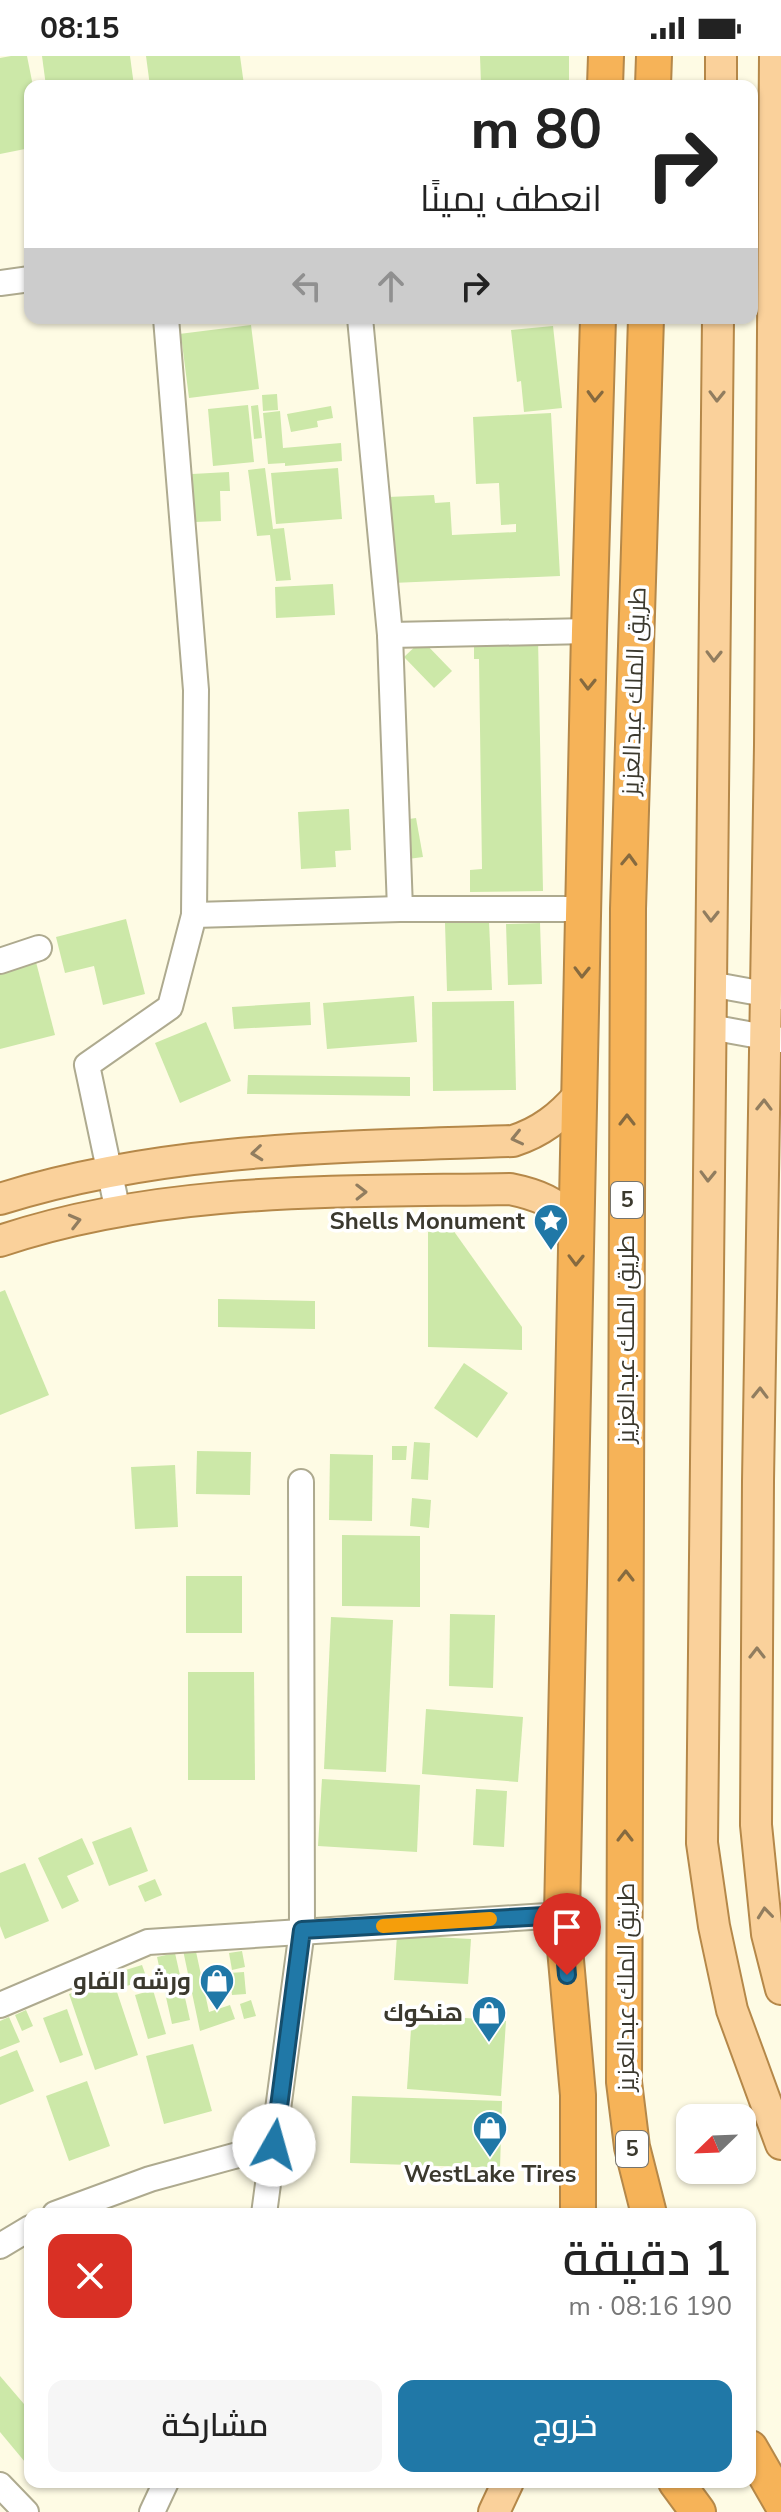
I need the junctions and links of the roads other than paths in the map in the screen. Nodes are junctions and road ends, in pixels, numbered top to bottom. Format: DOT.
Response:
graph roads {
  1 [pos="606,56"];
  2 [pos="654,56"];
  3 [pos="721,56"];
  4 [pos="775,56"];
  5 [pos="605,80"];
  6 [pos="653,80"];
  7 [pos="721,80"];
  8 [pos="24,280"];
  9 [pos="0,283"];
  10 [pos="166,324"];
  11 [pos="361,324"];
  12 [pos="598,324"];
  13 [pos="646,324"];
  14 [pos="718,324"];
  15 [pos="589,631"];
  16 [pos="390,635"];
  17 [pos="768,867"];
  18 [pos="400,909"];
  19 [pos="583,909"];
  20 [pos="781,912"];
  21 [pos="194,915"];
  22 [pos="39,948"];
  23 [pos="0,961"];
  24 [pos="710,984"];
  25 [pos="774,996"];
  26 [pos="710,1027"];
  27 [pos="773,1039"];
  28 [pos="579,1095"];
  29 [pos="781,1146"];
  30 [pos="111,1173"];
  31 [pos="763,1191"];
  32 [pos="0,1199"];
  33 [pos="118,1212"];
  34 [pos="577,1222"];
  35 [pos="0,1241"];
  36 [pos="301,1482"];
  37 [pos="562,1915"];
  38 [pos="302,1930"];
  39 [pos="781,1989"];
  40 [pos="0,2005"];
  41 [pos="781,2144"];
  42 [pos="274,2145"];
  43 [pos="71,2208"];
  44 [pos="265,2208"];
  45 [pos="578,2208"];
  46 [pos="647,2208"];
  47 [pos="24,2232"];
  48 [pos="0,2246"];
  49 [pos="756,2458"];
  50 [pos="0,2485"];
  51 [pos="163,2488"];
  52 [pos="505,2488"];
  53 [pos="680,2488"];
  54 [pos="781,2502"];
  55 [pos="26,2512"];
  56 [pos="152,2512"];
  57 [pos="494,2512"];
  58 [pos="698,2512"];
  1 -- 5 [label="highway"];
  2 -- 6 [label="highway"];
  3 -- 7 [label="main road"];
  4 -- 17 [label="main road"];
  8 -- 9 [label="street"];
  10 -- 21 [label="street"];
  11 -- 16 [label="street"];
  12 -- 15 [label="highway, طريق الملك عبدالعزيز / 5, one-way"];
  46 -- 13 [label="highway, طريق الملك عبدالعزيز / 5, one-way"];
  14 -- 24 [label="main road, one-way"];
  15 -- 16 [label="street"];
  15 -- 19 [label="highway, طريق الملك عبدالعزيز / 5, one-way"];
  16 -- 18 [label="street"];
  17 -- 20 [label="street"];
  17 -- 25 [label="main road"];
  18 -- 19 [label="street"];
  18 -- 21 [label="street"];
  19 -- 28 [label="highway, طريق الملك عبدالعزيز / 5, one-way"];
  21 -- 30 [label="street"];
  22 -- 23 [label="street"];
  24 -- 25 [label="street"];
  24 -- 26 [label="main road"];
  25 -- 27 [label="main road"];
  26 -- 27 [label="street"];
  26 -- 41 [label="main road, one-way"];
  31 -- 27 [label="main road, one-way"];
  28 -- 30 [label="main road, one-way"];
  28 -- 34 [label="highway, طريق الملك عبدالعزيز / 5"];
  29 -- 31 [label="street"];
  30 -- 32 [label="main road"];
  30 -- 33 [label="street"];
  39 -- 31 [label="main road, one-way"];
  33 -- 34 [label="main road, one-way"];
  35 -- 33 [label="main road, one-way"];
  34 -- 37 [label="highway, طريق الملك عبدالعزيز / 5, one-way"];
  36 -- 38 [label="street"];
  37 -- 38 [label="street"];
  37 -- 45 [label="highway, طريق الملك عبدالعزيز / 5"];
  38 -- 40 [label="street"];
  38 -- 42 [label="street"];
  42 -- 43 [label="street"];
  42 -- 44 [label="street"];
  47 -- 48 [label="street"];
  49 -- 54 [label="highway"];
  50 -- 55 [label="street"];
  51 -- 56 [label="street"];
  52 -- 57 [label="main road"];
  53 -- 58 [label="highway"];
}
